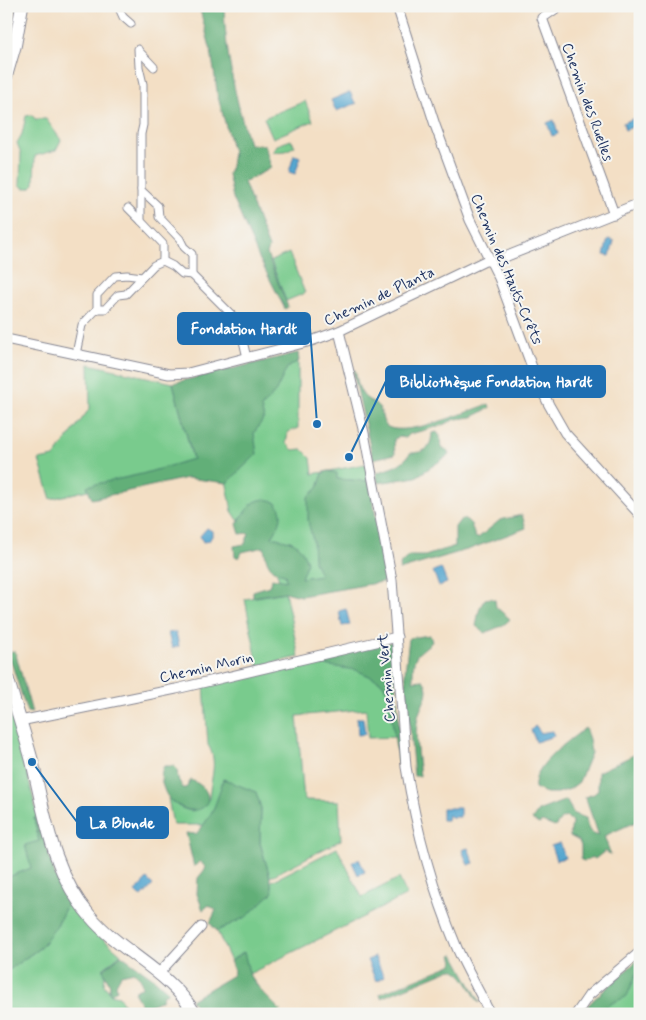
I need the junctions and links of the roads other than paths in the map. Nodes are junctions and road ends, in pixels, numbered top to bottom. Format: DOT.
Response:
graph roads {
  1 [pos="22,6"];
  2 [pos="118,6"];
  3 [pos="397,6"];
  4 [pos="558,8"];
  5 [pos="131,24"];
  6 [pos="154,67"];
  7 [pos="6,76"];
  8 [pos="141,190"];
  9 [pos="640,203"];
  10 [pos="128,208"];
  11 [pos="614,214"];
  12 [pos="141,221"];
  13 [pos="163,261"];
  14 [pos="491,261"];
  15 [pos="192,275"];
  16 [pos="142,277"];
  17 [pos="97,309"];
  18 [pos="339,331"];
  19 [pos="6,339"];
  20 [pos="76,354"];
  21 [pos="247,358"];
  22 [pos="640,515"];
  23 [pos="397,637"];
  24 [pos="6,673"];
  25 [pos="10,697"];
  26 [pos="20,721"];
  27 [pos="201,927"];
  28 [pos="640,952"];
  29 [pos="159,973"];
  30 [pos="195,1014"];
  31 [pos="490,1014"];
  32 [pos="576,1014"];
  1 -- 7 [label="main road"];
  2 -- 5 [label="street"];
  3 -- 14 [label="street, Chemin des Hauts-Crêts"];
  4 -- 11 [label="street, Chemin des Ruelles"];
  6 -- 8 [label="street"];
  8 -- 12 [label="street"];
  8 -- 15 [label="street"];
  9 -- 11 [label="street, Chemin de Planta"];
  10 -- 12 [label="street"];
  11 -- 14 [label="street, Chemin de Planta"];
  12 -- 13 [label="street"];
  13 -- 15 [label="street"];
  13 -- 16 [label="street"];
  14 -- 18 [label="street, Chemin de Planta"];
  14 -- 22 [label="street, Chemin des Hauts-Crêts"];
  15 -- 21 [label="street"];
  16 -- 17 [label="street"];
  16 -- 17 [label="street"];
  17 -- 20 [label="street"];
  18 -- 21 [label="street, Chemin de Planta"];
  18 -- 23 [label="street, Chemin Vert"];
  19 -- 20 [label="street, Chemin de Planta"];
  20 -- 21 [label="street, Chemin de Planta"];
  23 -- 26 [label="street, Chemin Morin"];
  23 -- 31 [label="street, Chemin Vert"];
  24 -- 25 [label="main road"];
  25 -- 26 [label="main road"];
  26 -- 29 [label="main road"];
  27 -- 29 [label="street"];
  28 -- 32 [label="street"];
  29 -- 30 [label="main road"];
}
